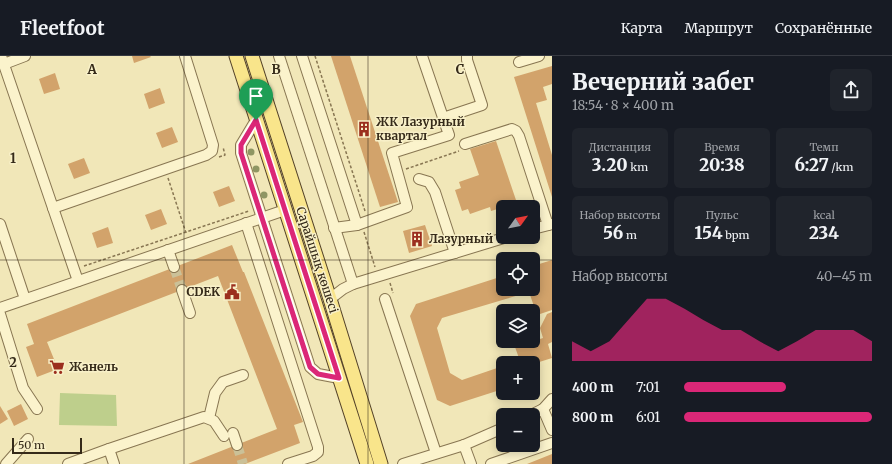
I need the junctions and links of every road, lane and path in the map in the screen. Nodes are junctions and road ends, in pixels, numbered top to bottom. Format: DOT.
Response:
graph roads {
  1 [pos="25,56"];
  2 [pos="185,56"];
  3 [pos="236,56"];
  4 [pos="252,56"];
  5 [pos="279,56"];
  6 [pos="302,56"];
  7 [pos="315,56"];
  8 [pos="422,56"];
  9 [pos="467,56"];
  10 [pos="539,56"];
  11 [pos="3,60"];
  12 [pos="519,62"];
  13 [pos="443,118"];
  14 [pos="256,120"];
  15 [pos="465,144"];
  16 [pos="398,172"];
  17 [pos="419,179"];
  18 [pos="53,208"];
  19 [pos="251,210"];
  20 [pos="285,210"];
  21 [pos="262,218"];
  22 [pos="246,223"];
  23 [pos="362,223"];
  24 [pos="550,224"];
  25 [pos="0,226"];
  26 [pos="540,227"];
  27 [pos="334,228"];
  28 [pos="496,240"];
  29 [pos="168,250"];
  30 [pos="455,253"];
  31 [pos="174,267"];
  32 [pos="376,269"];
  33 [pos="74,270"];
  34 [pos="78,281"];
  35 [pos="353,284"];
  36 [pos="182,290"];
  37 [pos="25,299"];
  38 [pos="330,299"];
  39 [pos="385,299"];
  40 [pos="0,308"];
  41 [pos="0,314"];
  42 [pos="190,314"];
  43 [pos="243,375"];
  44 [pos="339,378"];
  45 [pos="552,399"];
  46 [pos="36,409"];
  47 [pos="543,409"];
  48 [pos="540,411"];
  49 [pos="209,418"];
  50 [pos="552,430"];
  51 [pos="496,431"];
  52 [pos="28,439"];
  53 [pos="552,443"];
  54 [pos="237,445"];
  55 [pos="464,445"];
  56 [pos="108,449"];
  57 [pos="436,453"];
  58 [pos="6,464"];
  59 [pos="68,464"];
  60 [pos="114,464"];
  61 [pos="288,464"];
  62 [pos="367,464"];
  63 [pos="381,464"];
  64 [pos="403,464"];
  65 [pos="471,464"];
  66 [pos="491,464"];
  1 -- 11 [label="street"];
  2 -- 18 [label="street"];
  3 -- 14 [label="main road, Сарайшық көшесі"];
  4 -- 38 [label="main road, Сарайшық көшесі"];
  5 -- 27 [label="street"];
  6 -- 23 [label="street"];
  7 -- 23 [label="path"];
  8 -- 13 [label="street"];
  9 -- 13 [label="street"];
  10 -- 12 [label="street"];
  11 -- 18 [label="street"];
  13 -- 16 [label="street"];
  14 -- 20 [label="main road, Сарайшық көшесі"];
  14 -- 21 [label="street"];
  15 -- 16 [label="path"];
  15 -- 24 [label="street"];
  16 -- 23 [label="street"];
  17 -- 30 [label="street"];
  18 -- 33 [label="street"];
  19 -- 33 [label="path"];
  20 -- 21 [label="street"];
  20 -- 44 [label="main road, Сарайшық көшесі"];
  21 -- 22 [label="street"];
  21 -- 44 [label="street"];
  22 -- 29 [label="street"];
  22 -- 61 [label="street"];
  23 -- 27 [label="street"];
  23 -- 32 [label="path"];
  24 -- 26 [label="street"];
  25 -- 37 [label="street"];
  27 -- 35 [label="street"];
  28 -- 30 [label="street"];
  29 -- 31 [label="street"];
  29 -- 34 [label="street"];
  30 -- 35 [label="street"];
  33 -- 34 [label="street"];
  34 -- 37 [label="street"];
  35 -- 38 [label="street"];
  36 -- 42 [label="street"];
  37 -- 40 [label="street"];
  38 -- 63 [label="main road, Сарайшық көшесі"];
  39 -- 57 [label="street"];
  41 -- 46 [label="street"];
  43 -- 49 [label="street"];
  44 -- 62 [label="main road, Сарайшық көшесі"];
  45 -- 47 [label="street"];
  47 -- 48 [label="street"];
  47 -- 50 [label="street"];
  49 -- 54 [label="street"];
  49 -- 56 [label="street"];
  51 -- 55 [label="street"];
  52 -- 58 [label="street"];
  53 -- 66 [label="street"];
  55 -- 57 [label="street"];
  55 -- 65 [label="street"];
  56 -- 59 [label="street"];
  56 -- 60 [label="street"];
  57 -- 64 [label="street"];
}
